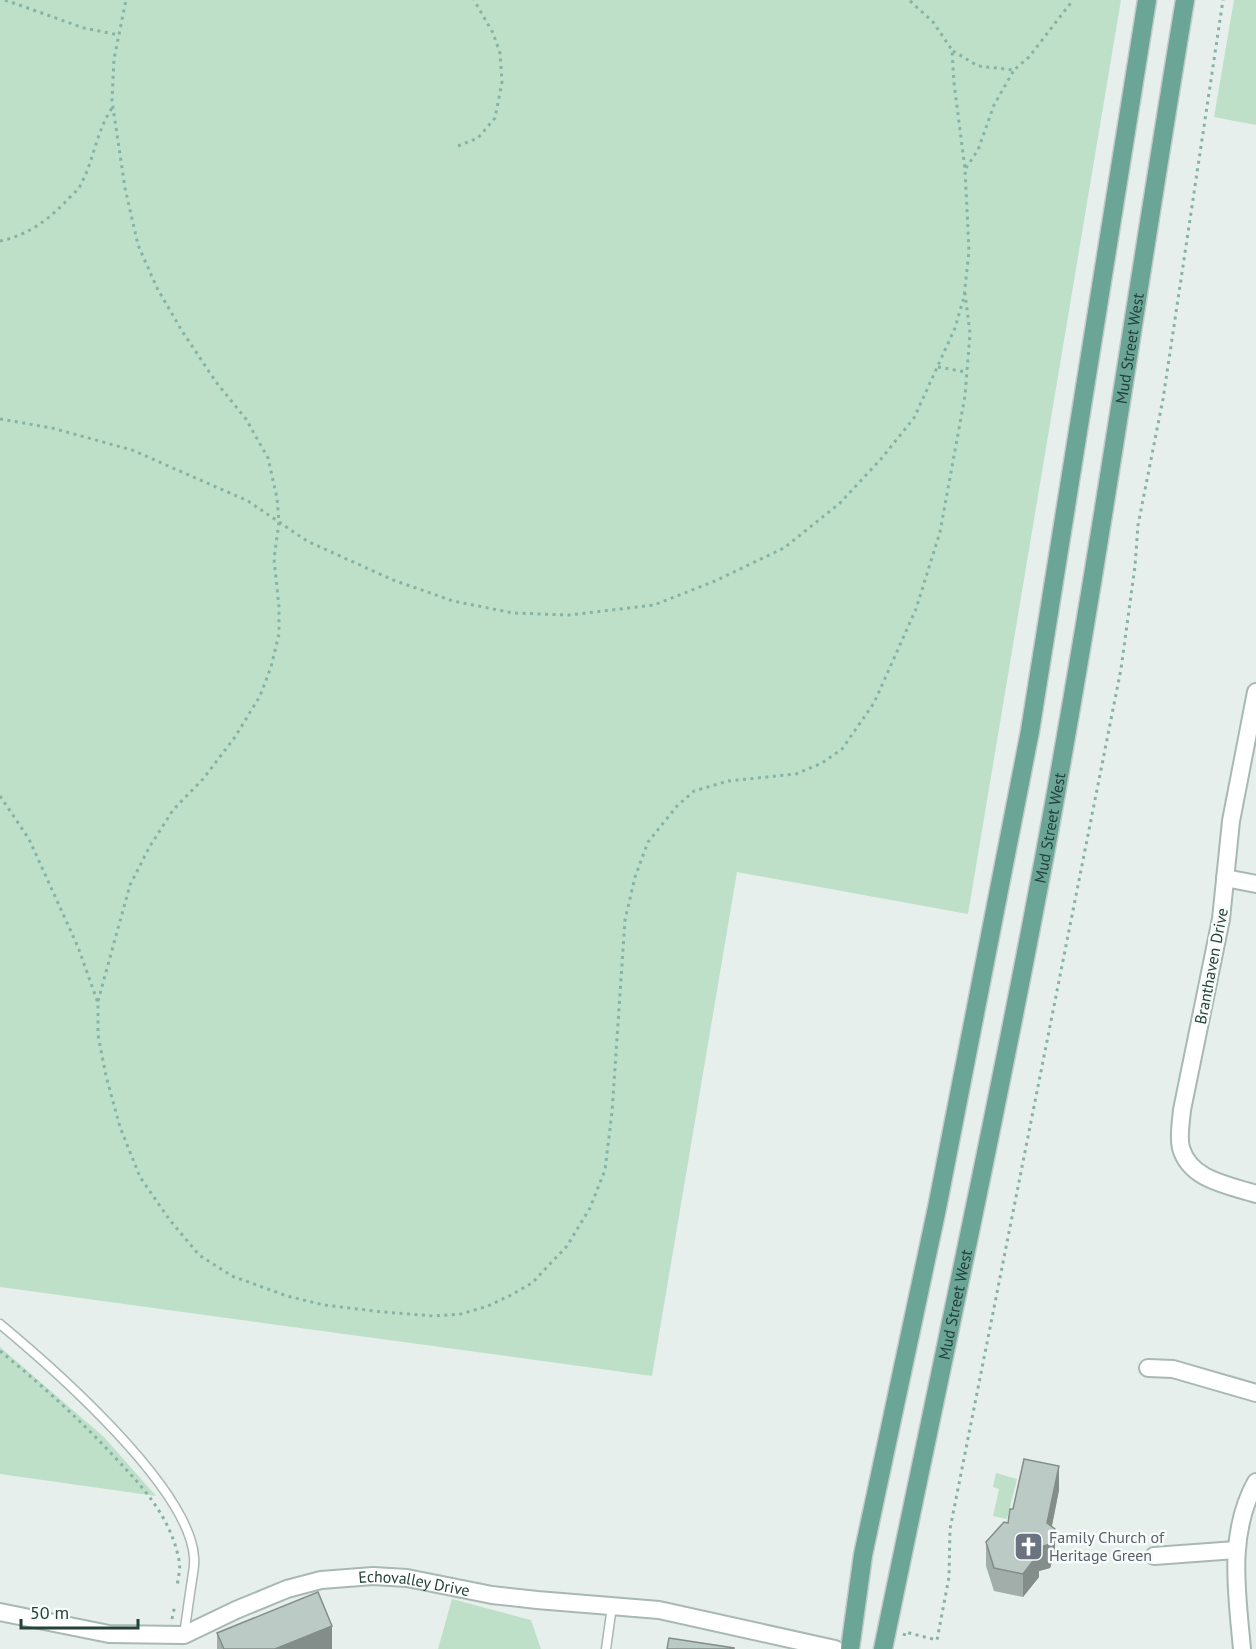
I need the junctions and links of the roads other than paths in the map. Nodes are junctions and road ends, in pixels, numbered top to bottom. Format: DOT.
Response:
graph roads {
  1 [pos="1147,0"];
  2 [pos="1185,0"];
  3 [pos="1256,692"];
  4 [pos="1225,878"];
  5 [pos="1256,884"];
  6 [pos="1256,1194"];
  7 [pos="0,1324"];
  8 [pos="1148,1368"];
  9 [pos="1256,1393"];
  10 [pos="1256,1482"];
  11 [pos="1236,1550"];
  12 [pos="1154,1556"];
  13 [pos="612,1605"];
  14 [pos="0,1612"];
  15 [pos="179,1639"];
  16 [pos="606,1649"];
  17 [pos="835,1649"];
  18 [pos="850,1649"];
  19 [pos="883,1649"];
  20 [pos="1242,1649"];
  1 -- 18 [label="main road"];
  2 -- 19 [label="main road, Mud Street West"];
  3 -- 4 [label="street, Branthaven Drive"];
  4 -- 5 [label="street"];
  4 -- 6 [label="street, Branthaven Drive"];
  7 -- 15 [label="lane"];
  8 -- 9 [label="street"];
  10 -- 11 [label="street"];
  11 -- 12 [label="street"];
  11 -- 20 [label="street"];
  13 -- 15 [label="street, Echovalley Drive"];
  13 -- 16 [label="lane"];
  13 -- 17 [label="street, Echovalley Drive"];
  14 -- 15 [label="street, Echovalley Drive"];
}
